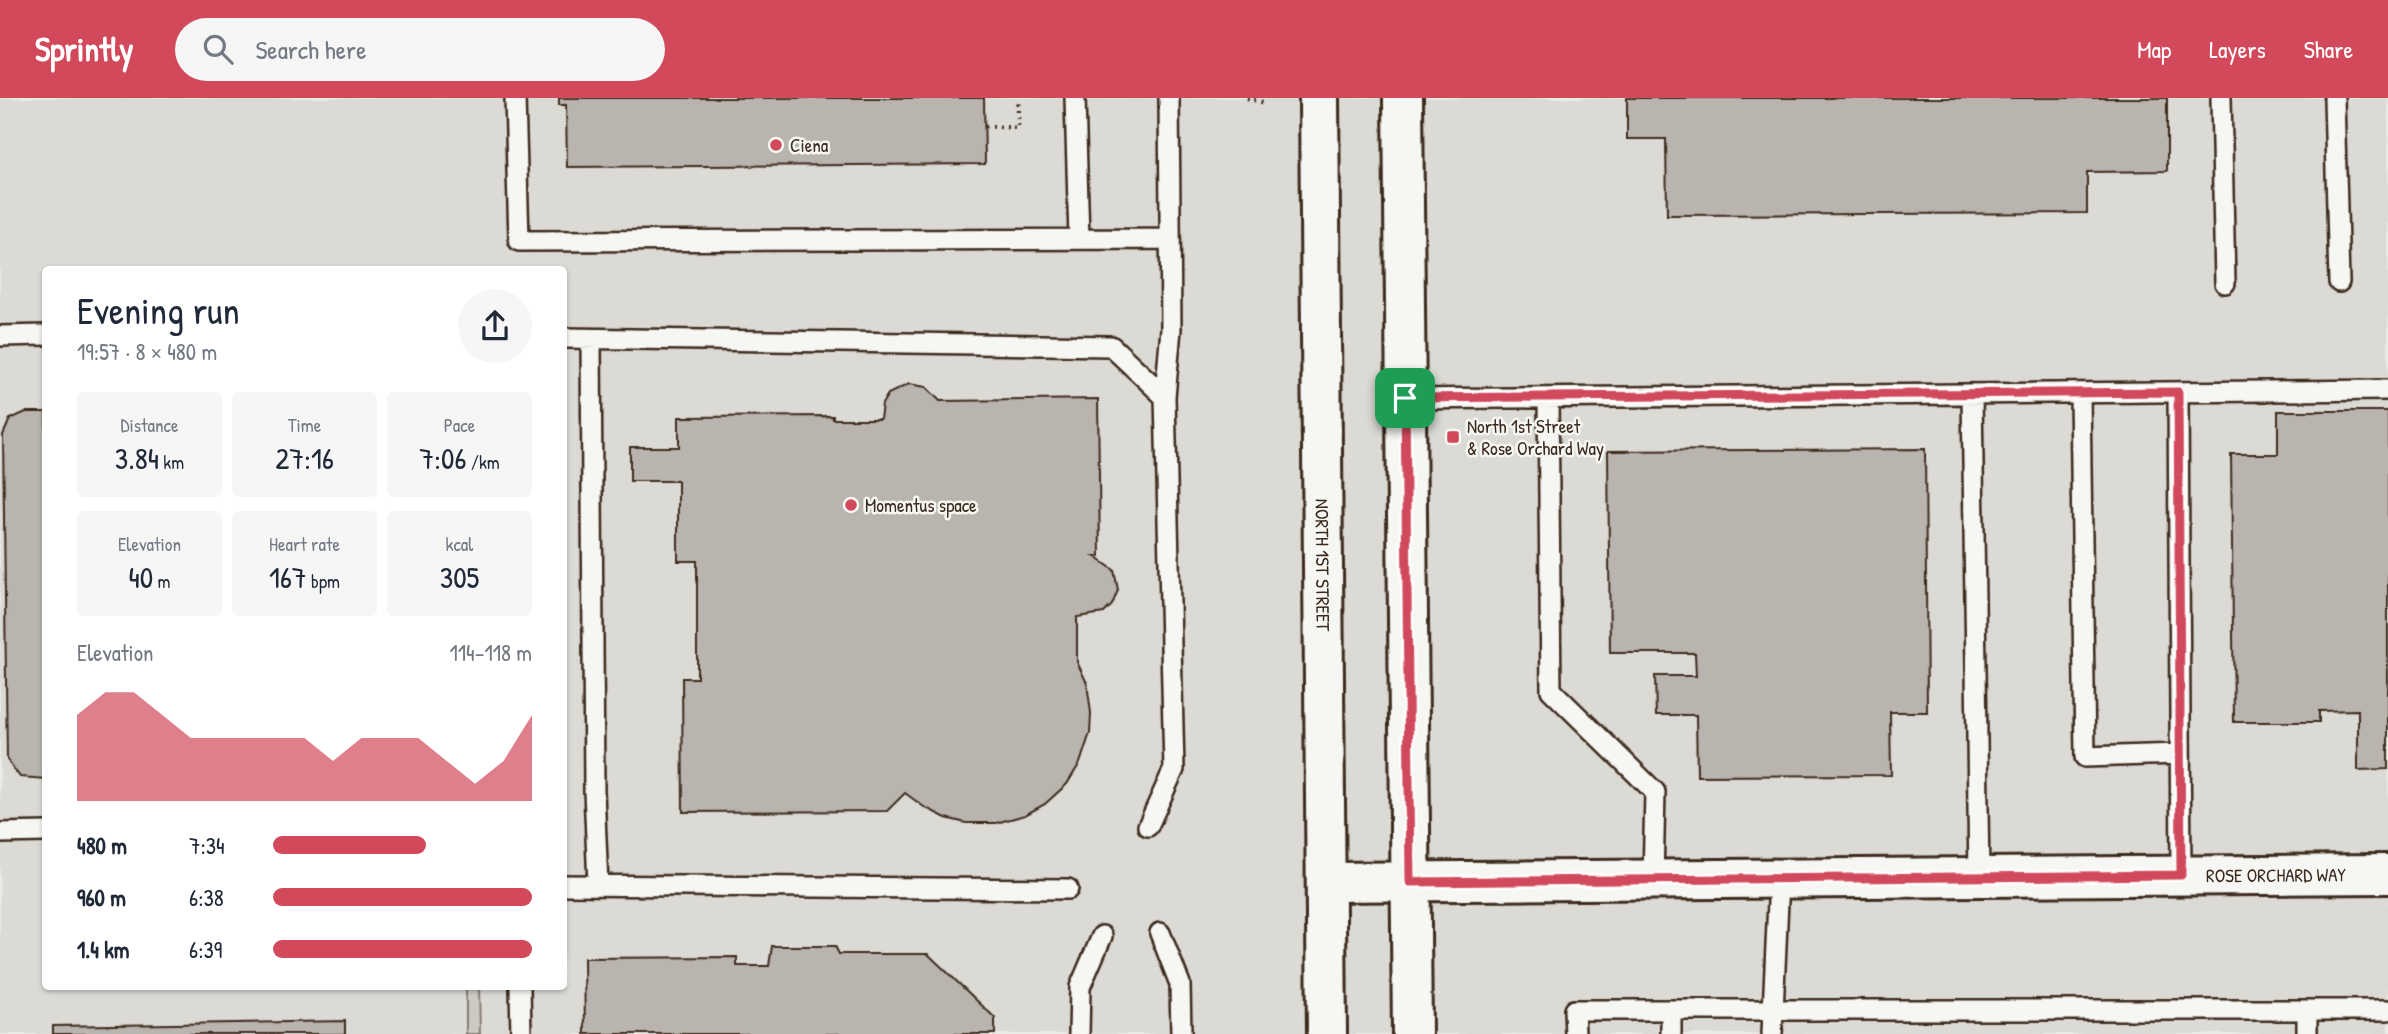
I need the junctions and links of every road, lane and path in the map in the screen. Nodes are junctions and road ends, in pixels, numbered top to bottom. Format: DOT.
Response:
graph roads {
  1 [pos="515,98"];
  2 [pos="1018,98"];
  3 [pos="1075,98"];
  4 [pos="1169,98"];
  5 [pos="1247,98"];
  6 [pos="1319,98"];
  7 [pos="1403,98"];
  8 [pos="2221,98"];
  9 [pos="2334,98"];
  10 [pos="1266,103"];
  11 [pos="985,126"];
  12 [pos="1079,239"];
  13 [pos="1170,239"];
  14 [pos="2339,282"];
  15 [pos="2225,283"];
  16 [pos="42,335"];
  17 [pos="0,336"];
  18 [pos="567,338"];
  19 [pos="592,339"];
  20 [pos="2388,390"];
  21 [pos="2178,392"];
  22 [pos="2080,393"];
  23 [pos="1972,394"];
  24 [pos="1165,397"];
  25 [pos="1405,398"];
  26 [pos="1548,398"];
  27 [pos="2180,754"];
  28 [pos="1148,826"];
  29 [pos="42,832"];
  30 [pos="0,833"];
  31 [pos="2388,874"];
  32 [pos="2181,875"];
  33 [pos="1979,876"];
  34 [pos="1779,879"];
  35 [pos="1653,880"];
  36 [pos="1410,882"];
  37 [pos="1326,883"];
  38 [pos="567,885"];
  39 [pos="598,885"];
  40 [pos="1068,889"];
  41 [pos="1160,933"];
  42 [pos="1102,936"];
  43 [pos="520,990"];
  44 [pos="1671,1010"];
  45 [pos="1772,1010"];
  46 [pos="2307,1010"];
  47 [pos="2388,1010"];
  48 [pos="521,1034"];
  49 [pos="1079,1034"];
  50 [pos="1181,1034"];
  51 [pos="1327,1034"];
  52 [pos="1412,1034"];
  53 [pos="1575,1034"];
  54 [pos="1671,1034"];
  55 [pos="1772,1034"];
  56 [pos="2307,1034"];
  1 -- 12 [label="lane"];
  2 -- 11 [label="path"];
  3 -- 12 [label="lane"];
  4 -- 13 [label="lane"];
  5 -- 10 [label="path"];
  6 -- 37 [label="main road, NORTH 1ST STREET"];
  7 -- 25 [label="main road"];
  8 -- 15 [label="lane"];
  9 -- 14 [label="lane"];
  12 -- 13 [label="lane"];
  13 -- 24 [label="lane"];
  16 -- 17 [label="lane"];
  18 -- 19 [label="lane"];
  19 -- 24 [label="lane"];
  19 -- 39 [label="lane"];
  20 -- 21 [label="lane"];
  21 -- 22 [label="lane"];
  21 -- 27 [label="lane"];
  22 -- 23 [label="lane"];
  22 -- 27 [label="lane"];
  23 -- 26 [label="lane"];
  23 -- 33 [label="lane"];
  24 -- 28 [label="lane"];
  25 -- 26 [label="lane"];
  25 -- 36 [label="main road"];
  26 -- 35 [label="lane"];
  27 -- 32 [label="lane"];
  29 -- 30 [label="lane"];
  31 -- 32 [label="main road, ROSE ORCHARD WAY"];
  32 -- 33 [label="main road, ROSE ORCHARD WAY"];
  33 -- 34 [label="main road, ROSE ORCHARD WAY"];
  34 -- 35 [label="main road, ROSE ORCHARD WAY"];
  34 -- 45 [label="lane"];
  35 -- 36 [label="main road, ROSE ORCHARD WAY"];
  36 -- 37 [label="main road, ROSE ORCHARD WAY"];
  36 -- 52 [label="main road"];
  37 -- 51 [label="main road, NORTH 1ST STREET"];
  38 -- 39 [label="lane"];
  39 -- 40 [label="lane"];
  41 -- 50 [label="lane"];
  42 -- 49 [label="lane"];
  43 -- 48 [label="lane"];
  44 -- 45 [label="lane"];
  44 -- 53 [label="lane"];
  44 -- 54 [label="lane"];
  45 -- 46 [label="lane"];
  45 -- 55 [label="lane"];
  46 -- 47 [label="lane"];
  46 -- 56 [label="lane"];
}
